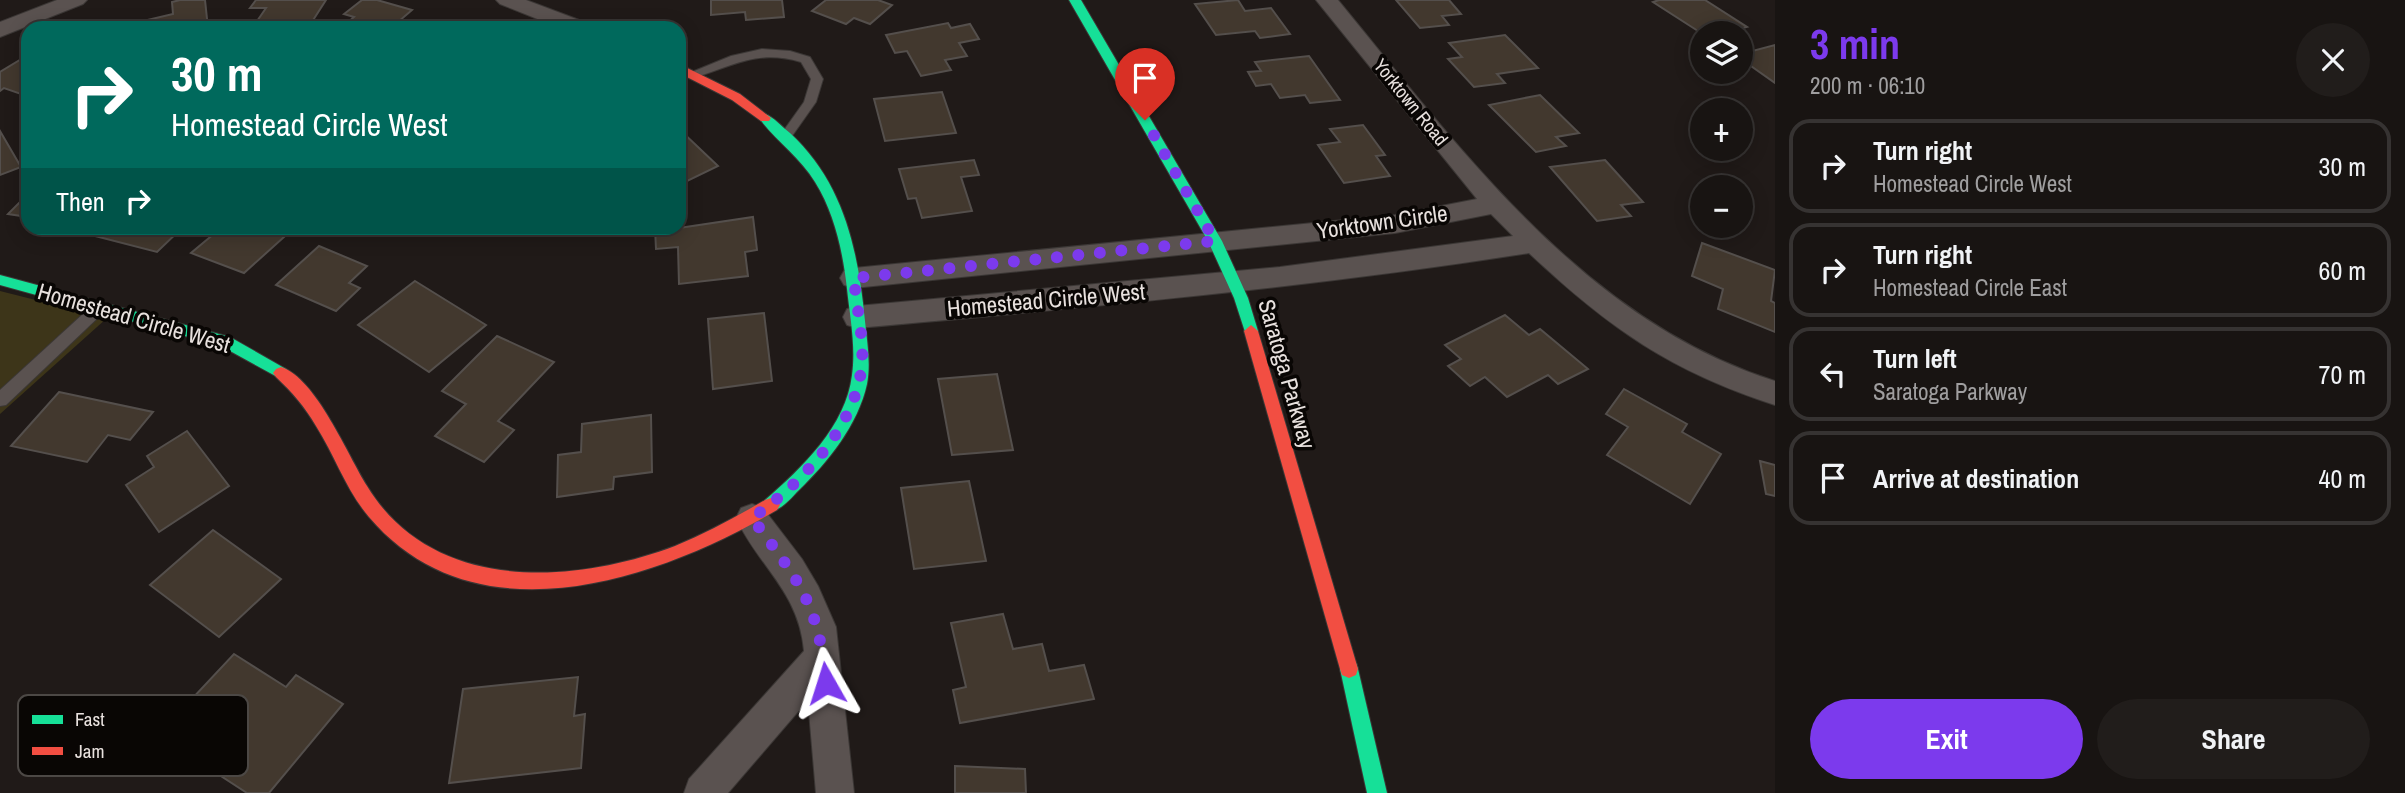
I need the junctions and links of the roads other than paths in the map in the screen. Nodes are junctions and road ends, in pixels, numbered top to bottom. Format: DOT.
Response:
graph roads {
  1 [pos="76,0"];
  2 [pos="507,0"];
  3 [pos="1074,0"];
  4 [pos="1327,0"];
  5 [pos="23,21"];
  6 [pos="561,21"];
  7 [pos="21,22"];
  8 [pos="0,30"];
  9 [pos="686,71"];
  10 [pos="788,133"];
  11 [pos="1495,204"];
  12 [pos="1215,241"];
  13 [pos="1532,243"];
  14 [pos="854,278"];
  15 [pos="0,280"];
  16 [pos="1235,284"];
  17 [pos="100,307"];
  18 [pos="857,317"];
  19 [pos="1775,393"];
  20 [pos="0,400"];
  21 [pos="752,518"];
  22 [pos="824,655"];
  23 [pos="703,793"];
  24 [pos="835,793"];
  25 [pos="1377,793"];
  1 -- 5 [label="street"];
  2 -- 6 [label="street"];
  3 -- 12 [label="street, Saratoga Parkway"];
  4 -- 11 [label="street, Yorktown Road"];
  7 -- 8 [label="street"];
  9 -- 10 [label="street, Homestead Circle West"];
  9 -- 10 [label="lane"];
  10 -- 14 [label="street, Homestead Circle West"];
  11 -- 12 [label="street, Yorktown Circle"];
  11 -- 13 [label="street"];
  12 -- 14 [label="street, Yorktown Circle"];
  12 -- 16 [label="street, Saratoga Parkway"];
  13 -- 16 [label="street, Yorktown Circle"];
  13 -- 19 [label="street"];
  14 -- 18 [label="street, Homestead Circle West"];
  15 -- 17 [label="street, Homestead Circle West"];
  16 -- 18 [label="street, Homestead Circle West"];
  16 -- 25 [label="street, Saratoga Parkway"];
  17 -- 20 [label="lane"];
  17 -- 21 [label="street, Homestead Circle West"];
  18 -- 21 [label="street, Homestead Circle West"];
  21 -- 22 [label="street"];
  22 -- 23 [label="street"];
  22 -- 24 [label="street"];
}
